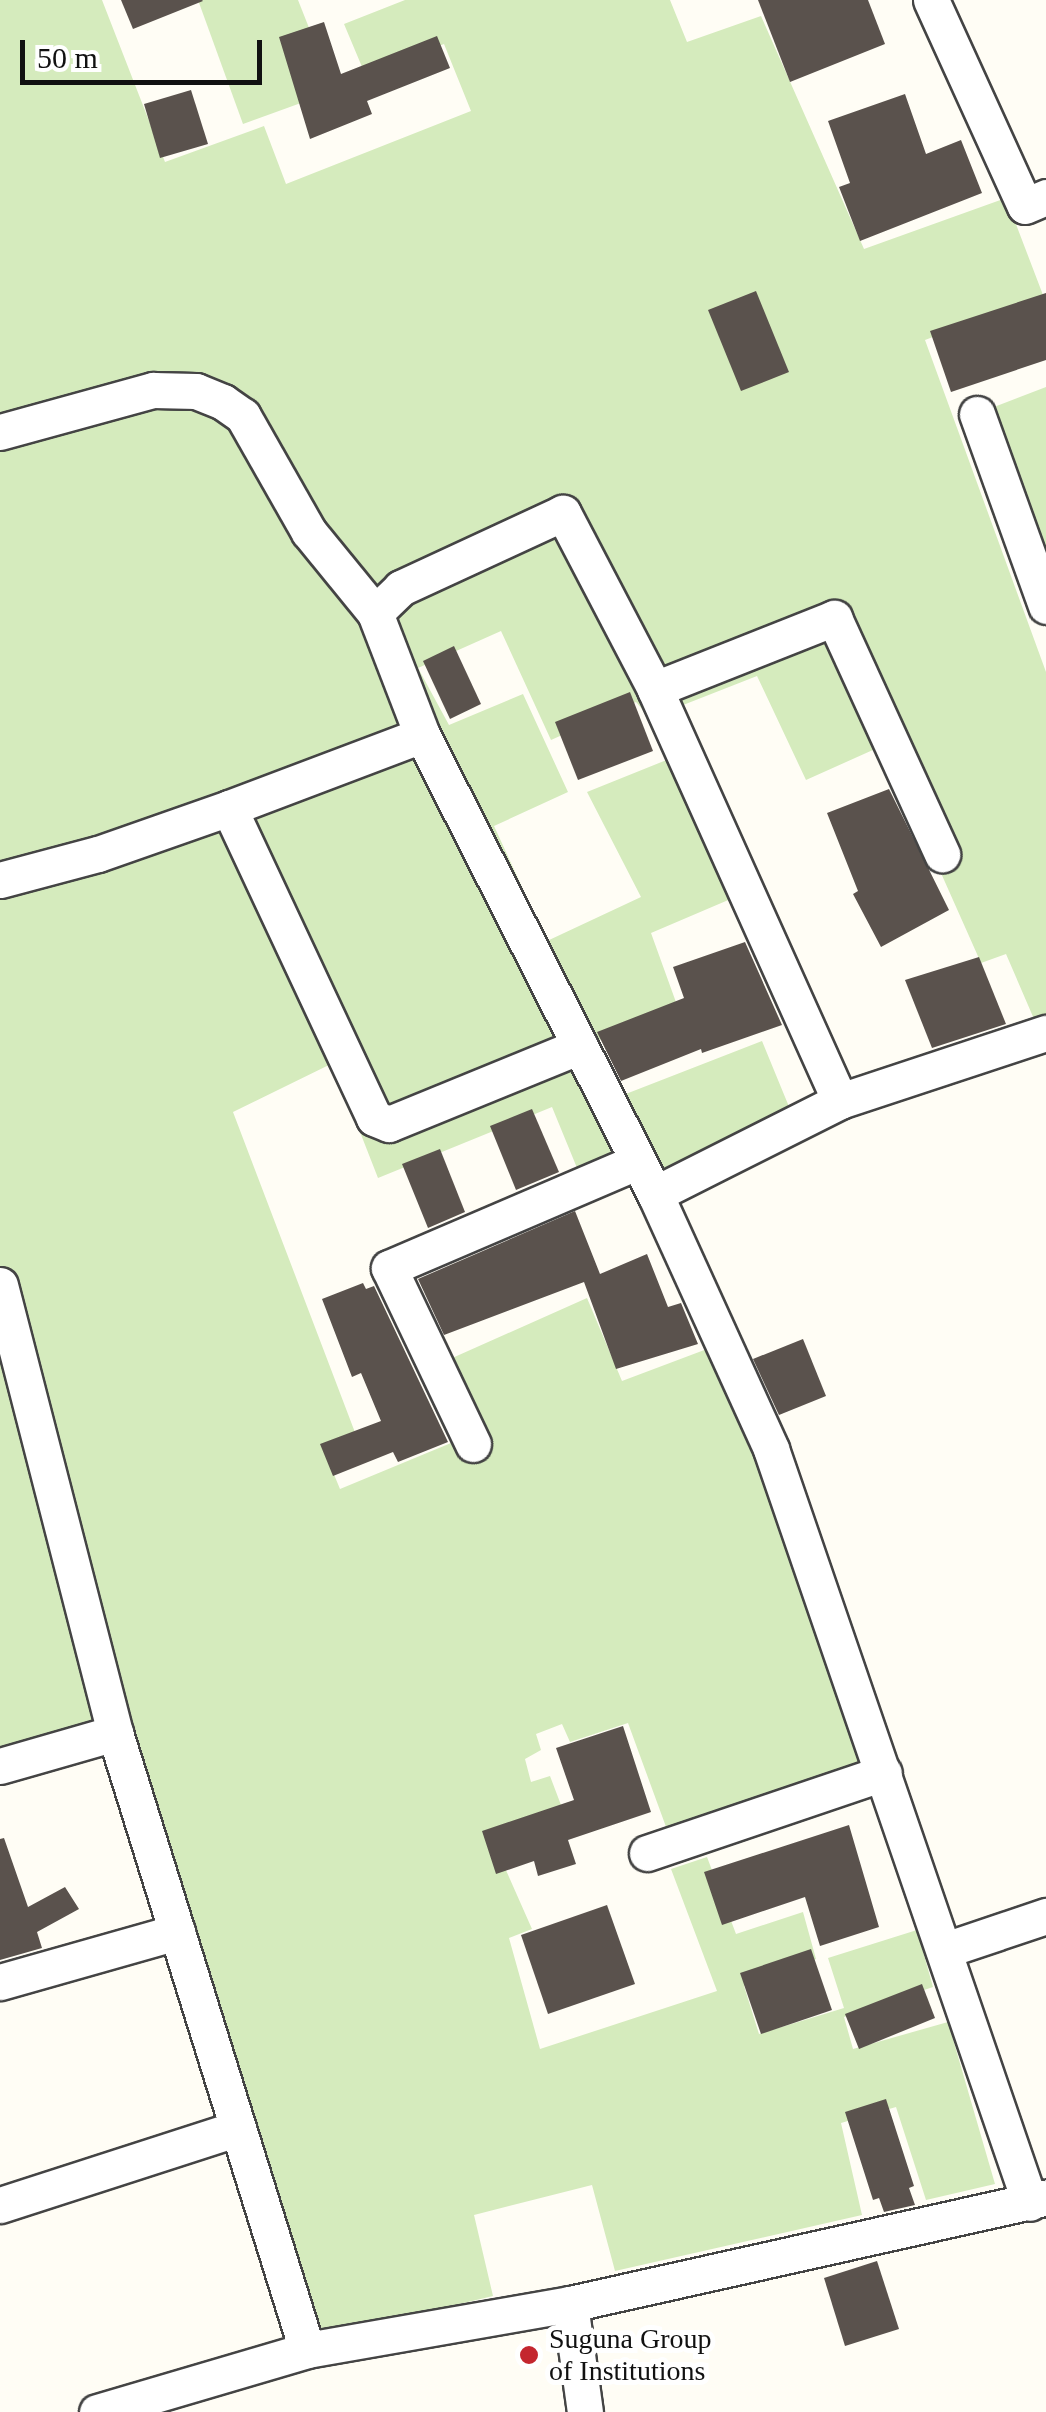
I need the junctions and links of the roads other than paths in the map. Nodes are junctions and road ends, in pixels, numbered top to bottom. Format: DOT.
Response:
graph roads {
  1 [pos="931,0"];
  2 [pos="1046,197"];
  3 [pos="978,414"];
  4 [pos="0,432"];
  5 [pos="1046,606"];
  6 [pos="375,613"];
  7 [pos="655,689"];
  8 [pos="422,735"];
  9 [pos="229,808"];
  10 [pos="942,854"];
  11 [pos="0,880"];
  12 [pos="1046,1034"];
  13 [pos="580,1046"];
  14 [pos="840,1102"];
  15 [pos="636,1162"];
  16 [pos="655,1194"];
  17 [pos="0,1284"];
  18 [pos="473,1444"];
  19 [pos="115,1733"];
  20 [pos="0,1766"];
  21 [pos="884,1773"];
  22 [pos="646,1853"];
  23 [pos="1046,1916"];
  24 [pos="177,1932"];
  25 [pos="944,1950"];
  26 [pos="0,1982"];
  27 [pos="238,2128"];
  28 [pos="1038,2201"];
  29 [pos="0,2205"];
  30 [pos="570,2304"];
  31 [pos="306,2350"];
  32 [pos="97,2412"];
  33 [pos="585,2412"];
  1 -- 2 [label="street"];
  3 -- 5 [label="street"];
  4 -- 6 [label="street"];
  6 -- 7 [label="street"];
  6 -- 8 [label="street"];
  7 -- 10 [label="street"];
  7 -- 14 [label="street"];
  8 -- 9 [label="street"];
  8 -- 13 [label="street"];
  9 -- 11 [label="street"];
  9 -- 13 [label="street"];
  12 -- 14 [label="street"];
  13 -- 15 [label="street"];
  14 -- 16 [label="street"];
  15 -- 16 [label="street"];
  15 -- 18 [label="street"];
  16 -- 21 [label="street"];
  17 -- 19 [label="street"];
  19 -- 20 [label="street"];
  19 -- 24 [label="street"];
  21 -- 22 [label="street"];
  21 -- 25 [label="street"];
  23 -- 25 [label="street"];
  24 -- 26 [label="street"];
  24 -- 27 [label="street"];
  25 -- 28 [label="street"];
  27 -- 29 [label="street"];
  27 -- 31 [label="street"];
  28 -- 30 [label="street"];
  30 -- 31 [label="street"];
  30 -- 33 [label="street"];
  31 -- 32 [label="street"];
}
